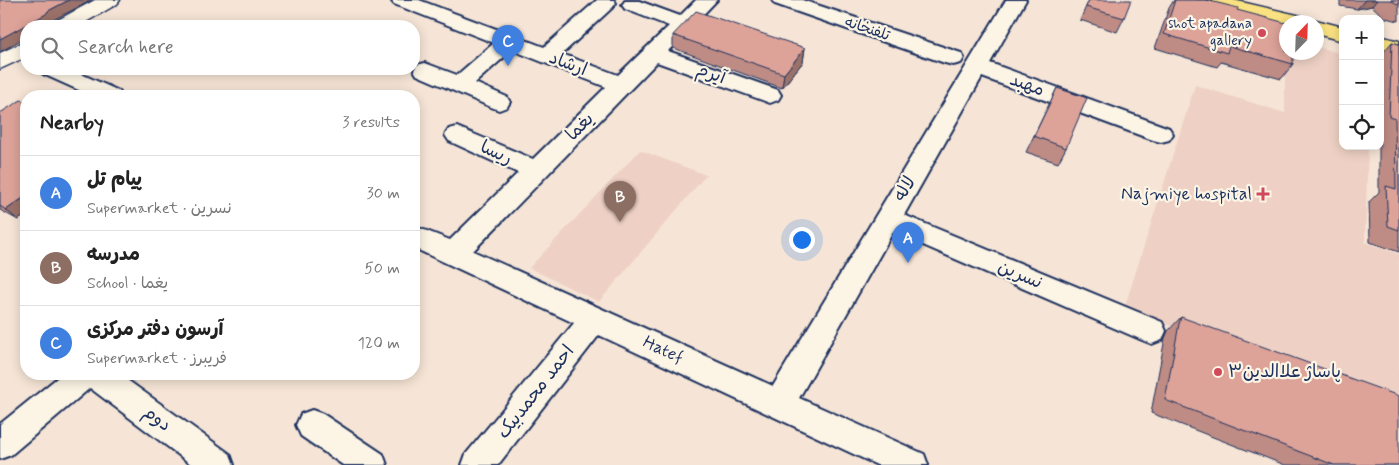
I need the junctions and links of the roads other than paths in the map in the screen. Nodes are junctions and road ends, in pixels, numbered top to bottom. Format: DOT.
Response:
graph roads {
  1 [pos="110,0"];
  2 [pos="401,0"];
  3 [pos="456,0"];
  4 [pos="707,0"];
  5 [pos="782,0"];
  6 [pos="1016,0"];
  7 [pos="1207,0"];
  8 [pos="606,3"];
  9 [pos="632,5"];
  10 [pos="437,14"];
  11 [pos="1279,17"];
  12 [pos="75,20"];
  13 [pos="683,24"];
  14 [pos="1324,29"];
  15 [pos="1339,33"];
  16 [pos="510,41"];
  17 [pos="1384,44"];
  18 [pos="1399,48"];
  19 [pos="653,54"];
  20 [pos="548,56"];
  21 [pos="953,58"];
  22 [pos="978,67"];
  23 [pos="425,70"];
  24 [pos="64,75"];
  25 [pos="459,85"];
  26 [pos="622,85"];
  27 [pos="98,90"];
  28 [pos="770,95"];
  29 [pos="499,102"];
  30 [pos="1161,134"];
  31 [pos="457,135"];
  32 [pos="536,171"];
  33 [pos="888,218"];
  34 [pos="420,239"];
  35 [pos="453,254"];
  36 [pos="594,319"];
  37 [pos="1152,331"];
  38 [pos="77,380"];
  39 [pos="103,380"];
  40 [pos="779,404"];
  41 [pos="312,426"];
  42 [pos="0,444"];
  43 [pos="218,465"];
  44 [pos="371,465"];
  45 [pos="478,465"];
  46 [pos="912,465"];
  1 -- 12 [label="street"];
  2 -- 10 [label="street, ارشاد"];
  3 -- 10 [label="street"];
  4 -- 13 [label="street, یغما"];
  5 -- 21 [label="street, تلفنخانه"];
  6 -- 22 [label="street, لاله"];
  7 -- 11 [label="main road"];
  8 -- 20 [label="street"];
  9 -- 13 [label="street"];
  10 -- 16 [label="street, ارشاد"];
  13 -- 19 [label="street, یغما"];
  14 -- 15 [label="main road"];
  16 -- 20 [label="street, ارشاد"];
  16 -- 25 [label="street"];
  17 -- 18 [label="main road"];
  19 -- 26 [label="street, یغما"];
  19 -- 28 [label="street, آیرم"];
  20 -- 26 [label="street, ارشاد"];
  22 -- 30 [label="street, مهبد"];
  22 -- 33 [label="street, لاله"];
  23 -- 25 [label="street"];
  24 -- 27 [label="street"];
  25 -- 29 [label="street"];
  26 -- 32 [label="street, یغما"];
  31 -- 32 [label="street, ریسا"];
  32 -- 35 [label="street, یغما"];
  33 -- 37 [label="street, نسرین"];
  33 -- 40 [label="street, لاله"];
  34 -- 35 [label="street, Hatef"];
  35 -- 36 [label="street, Hatef"];
  36 -- 40 [label="street, Hatef"];
  36 -- 45 [label="street, احمد محمدبیک"];
  38 -- 42 [label="street"];
  39 -- 43 [label="street, دوم"];
  40 -- 46 [label="street, Hatef"];
  41 -- 44 [label="street"];
}
